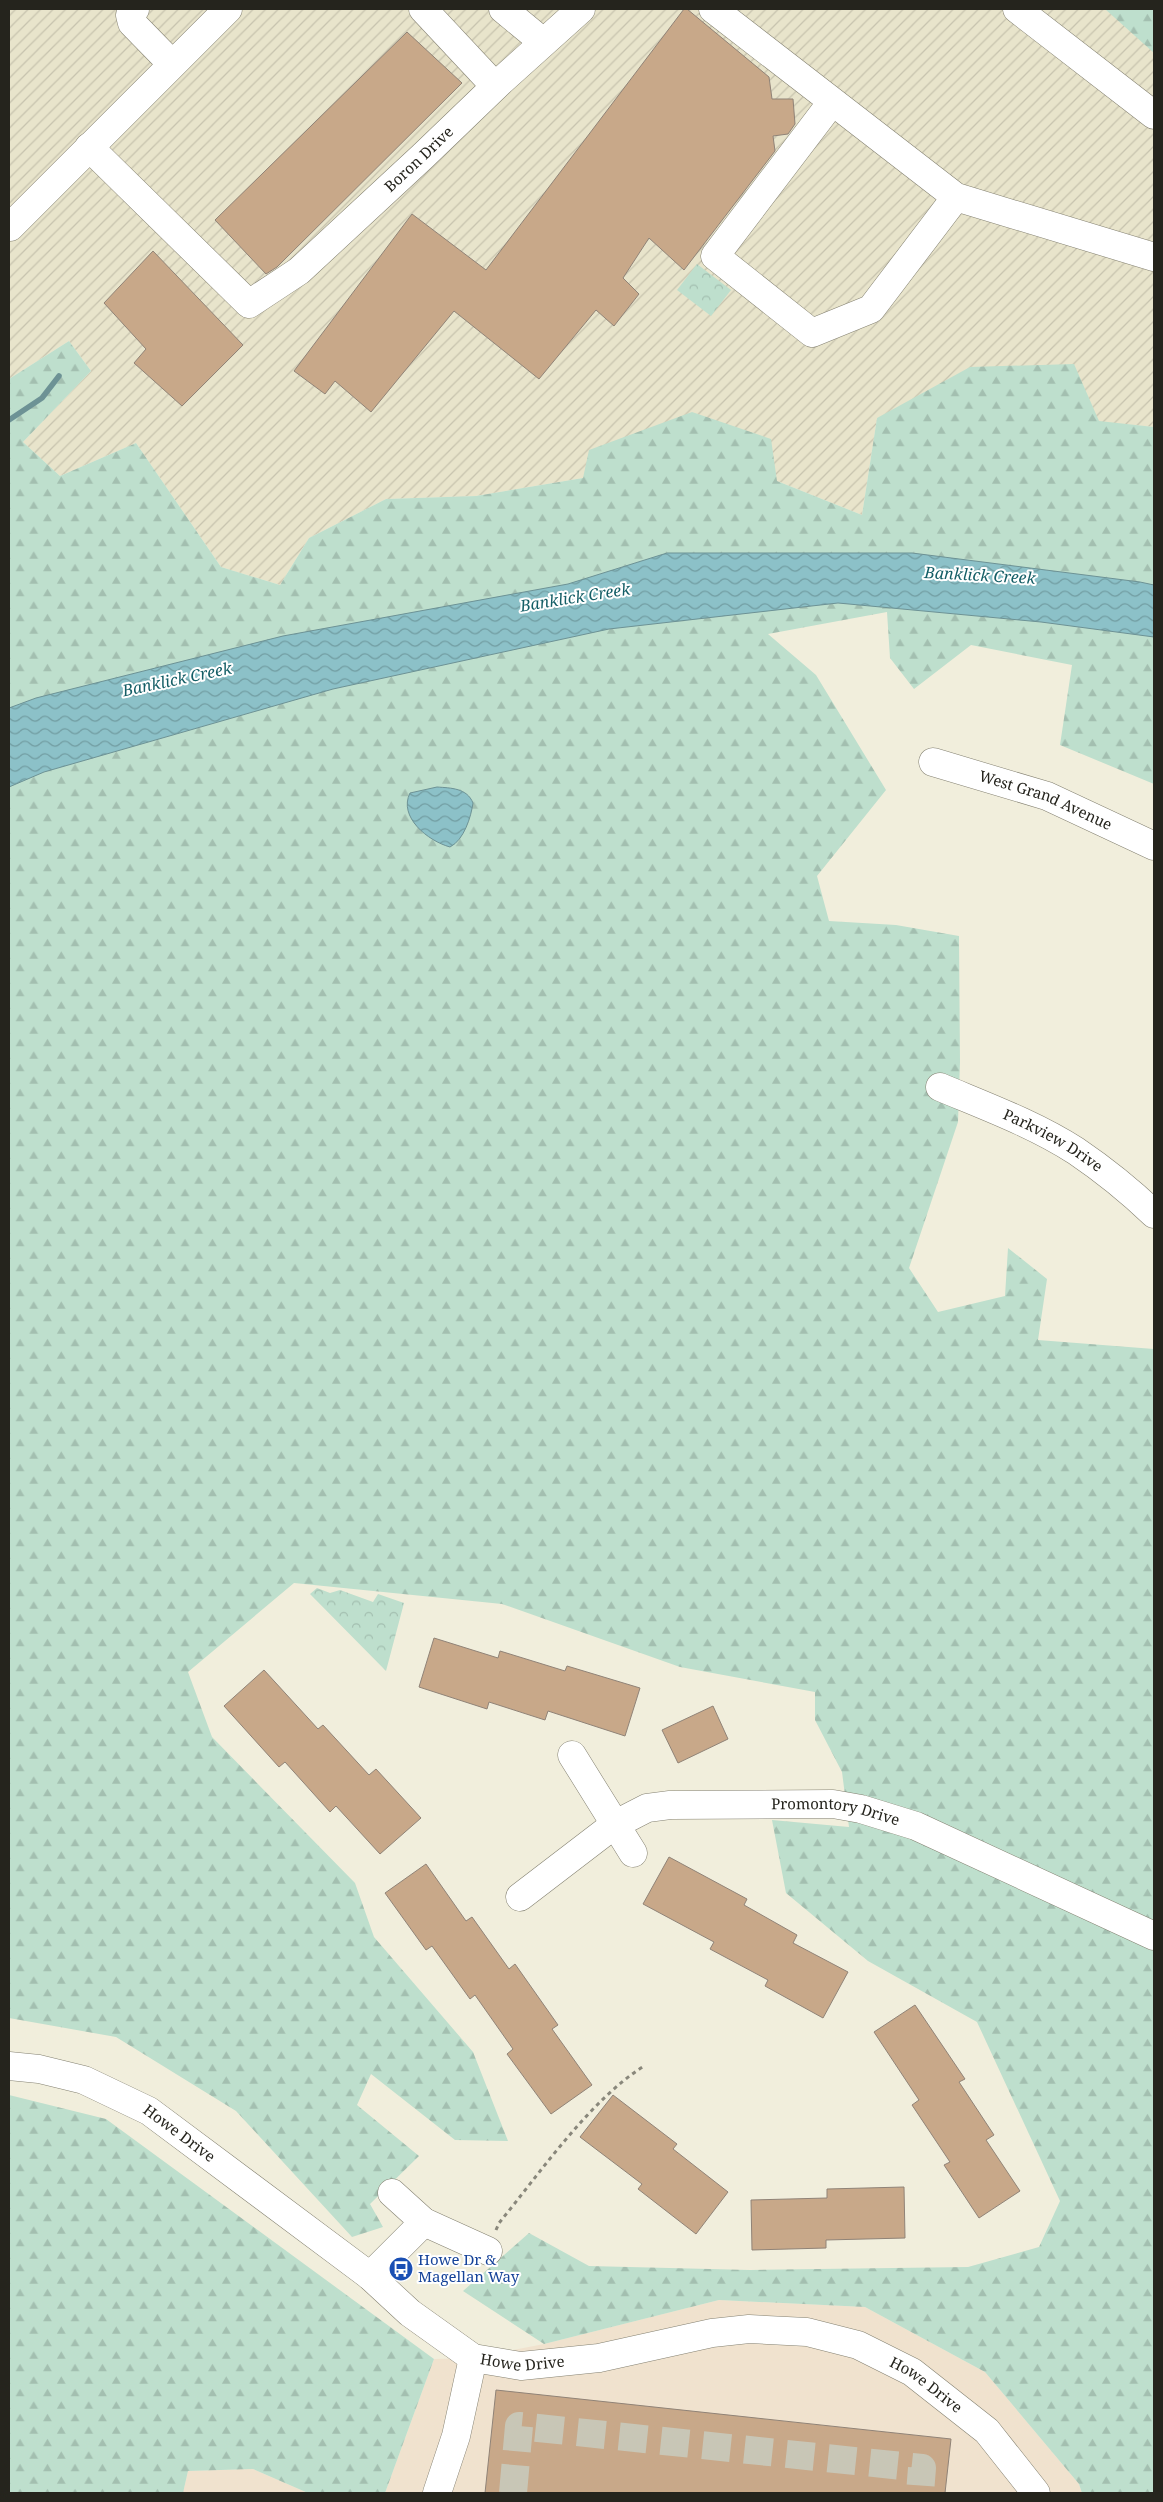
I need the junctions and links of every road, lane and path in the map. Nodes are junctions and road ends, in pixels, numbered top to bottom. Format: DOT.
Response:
graph roads {
  1 [pos="135,9"];
  2 [pos="228,9"];
  3 [pos="423,9"];
  4 [pos="503,9"];
  5 [pos="581,9"];
  6 [pos="713,9"];
  7 [pos="1017,9"];
  8 [pos="543,42"];
  9 [pos="172,64"];
  10 [pos="495,86"];
  11 [pos="832,102"];
  12 [pos="1154,115"];
  13 [pos="89,147"];
  14 [pos="956,197"];
  15 [pos="10,227"];
  16 [pos="1154,258"];
  17 [pos="933,762"];
  18 [pos="1154,846"];
  19 [pos="940,1087"];
  20 [pos="1154,1214"];
  21 [pos="572,1755"];
  22 [pos="614,1825"];
  23 [pos="633,1853"];
  24 [pos="520,1898"];
  25 [pos="1154,1936"];
  26 [pos="9,2066"];
  27 [pos="644,2066"];
  28 [pos="392,2193"];
  29 [pos="424,2222"];
  30 [pos="488,2251"];
  31 [pos="370,2276"];
  32 [pos="473,2358"];
  33 [pos="437,2493"];
  34 [pos="1036,2493"];
  1 -- 9 [label="street"];
  2 -- 9 [label="street"];
  3 -- 10 [label="street"];
  4 -- 8 [label="street"];
  5 -- 8 [label="street, Boron Drive"];
  6 -- 11 [label="street"];
  7 -- 12 [label="street"];
  8 -- 10 [label="street, Boron Drive"];
  9 -- 13 [label="street"];
  10 -- 13 [label="street, Boron Drive"];
  11 -- 14 [label="street"];
  11 -- 14 [label="street"];
  13 -- 15 [label="street"];
  14 -- 16 [label="street"];
  17 -- 18 [label="street, West Grand Avenue"];
  19 -- 20 [label="street, Parkview Drive"];
  21 -- 22 [label="street"];
  22 -- 23 [label="street"];
  22 -- 24 [label="street, Promontory Drive"];
  22 -- 25 [label="street, Promontory Drive"];
  26 -- 31 [label="street, Howe Drive"];
  27 -- 30 [label="path"];
  28 -- 29 [label="street"];
  29 -- 30 [label="street"];
  29 -- 31 [label="street"];
  31 -- 32 [label="street, Howe Drive"];
  32 -- 33 [label="street"];
  32 -- 34 [label="street, Howe Drive"];
}
